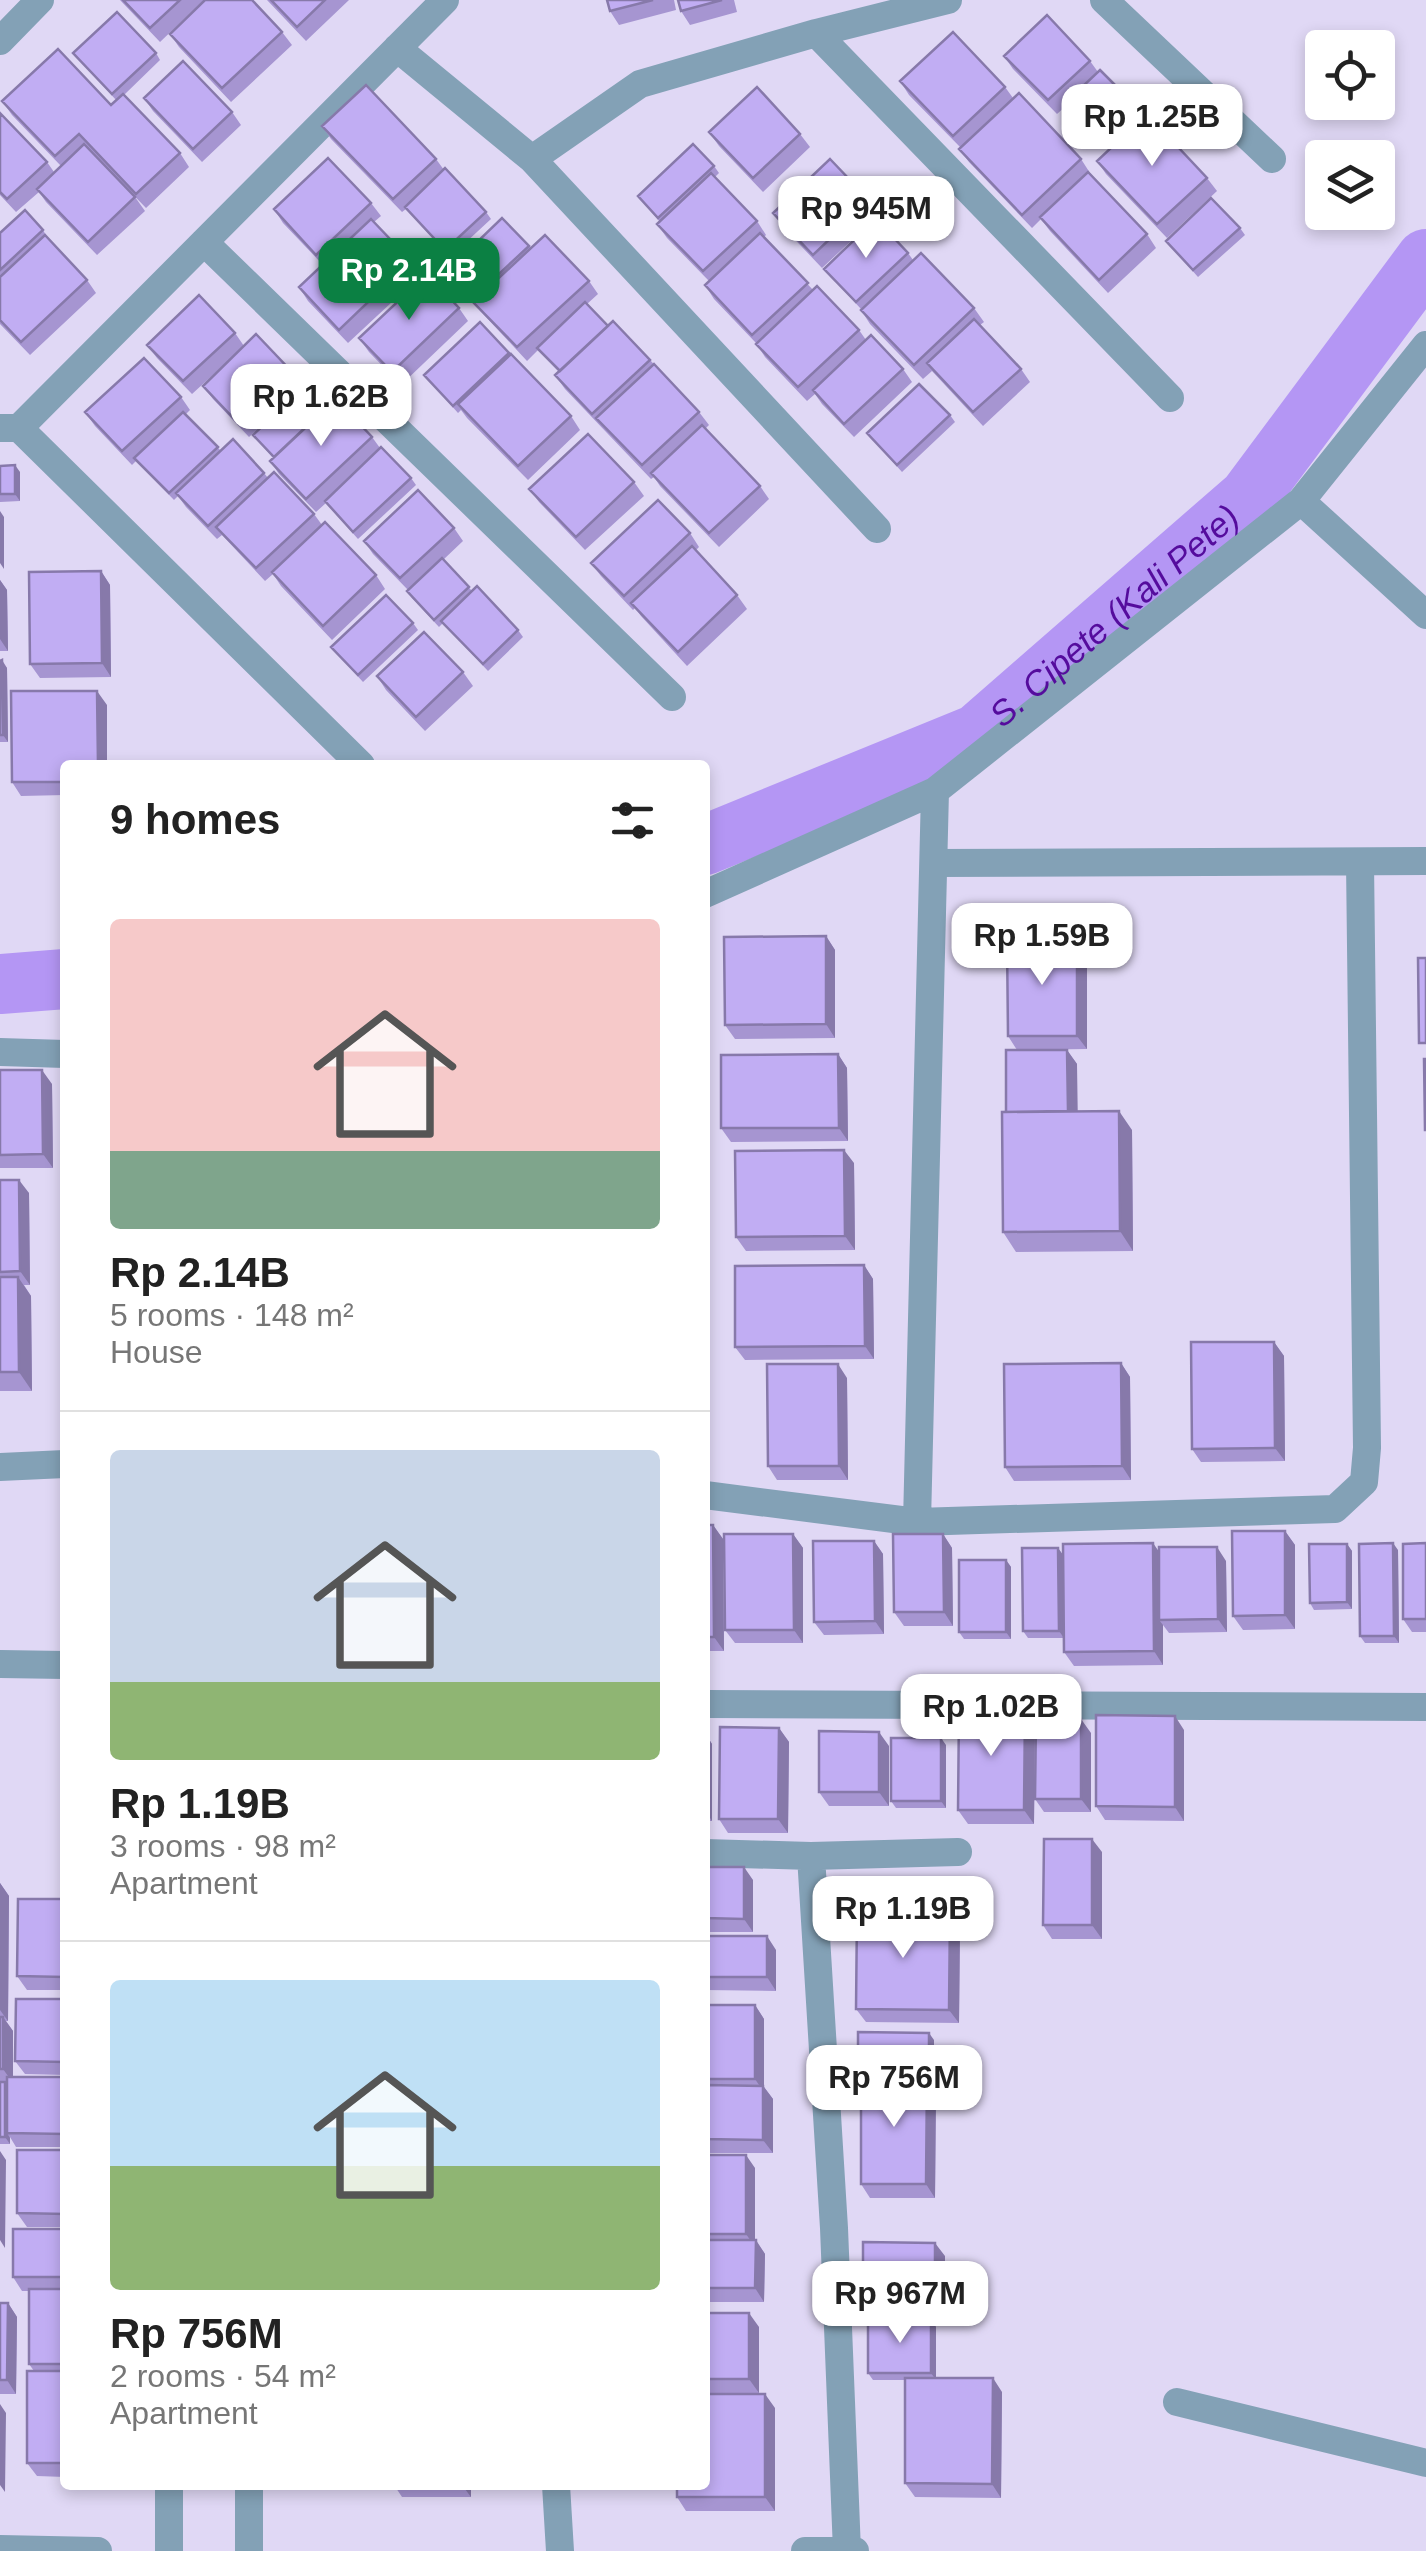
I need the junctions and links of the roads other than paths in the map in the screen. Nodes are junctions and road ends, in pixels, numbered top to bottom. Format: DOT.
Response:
graph roads {
  1 [pos="40,0"];
  2 [pos="445,0"];
  3 [pos="948,0"];
  4 [pos="1104,0"];
  5 [pos="816,33"];
  6 [pos="0,40"];
  7 [pos="398,48"];
  8 [pos="532,158"];
  9 [pos="1272,158"];
  10 [pos="204,242"];
  11 [pos="1426,345"];
  12 [pos="1170,398"];
  13 [pos="10,428"];
  14 [pos="1302,501"];
  15 [pos="877,529"];
  16 [pos="1426,615"];
  17 [pos="672,697"];
  18 [pos="356,760"];
  19 [pos="936,791"];
  20 [pos="1360,862"];
  21 [pos="1426,862"];
  22 [pos="936,864"];
  23 [pos="710,892"];
  24 [pos="0,1052"];
  25 [pos="60,1054"];
  26 [pos="60,1464"];
  27 [pos="0,1468"];
  28 [pos="710,1496"];
  29 [pos="917,1522"];
  30 [pos="0,1664"];
  31 [pos="60,1665"];
  32 [pos="710,1704"];
  33 [pos="1426,1706"];
  34 [pos="958,1852"];
  35 [pos="710,1854"];
  36 [pos="811,1856"];
  37 [pos="1177,2402"];
  38 [pos="1426,2464"];
  39 [pos="169,2490"];
  40 [pos="249,2490"];
  41 [pos="556,2490"];
  42 [pos="0,2549"];
  43 [pos="98,2551"];
  44 [pos="169,2551"];
  45 [pos="249,2551"];
  46 [pos="560,2551"];
  47 [pos="805,2551"];
  48 [pos="847,2551"];
  49 [pos="855,2551"];
  1 -- 6 [label="street"];
  2 -- 7 [label="street"];
  3 -- 5 [label="street"];
  4 -- 9 [label="street"];
  5 -- 8 [label="street"];
  5 -- 12 [label="street"];
  7 -- 8 [label="street"];
  7 -- 10 [label="street"];
  8 -- 15 [label="street"];
  10 -- 13 [label="street"];
  10 -- 17 [label="street"];
  11 -- 14 [label="street"];
  13 -- 18 [label="street"];
  14 -- 16 [label="street"];
  14 -- 19 [label="street"];
  19 -- 22 [label="street"];
  19 -- 23 [label="street"];
  20 -- 21 [label="street"];
  20 -- 22 [label="street"];
  20 -- 29 [label="street"];
  22 -- 29 [label="street"];
  24 -- 25 [label="street"];
  26 -- 27 [label="street"];
  28 -- 29 [label="street"];
  30 -- 31 [label="street"];
  32 -- 33 [label="street"];
  34 -- 36 [label="street"];
  35 -- 36 [label="street"];
  36 -- 48 [label="street"];
  37 -- 38 [label="street"];
  39 -- 44 [label="street"];
  40 -- 45 [label="street"];
  41 -- 46 [label="street"];
  42 -- 43 [label="street"];
  47 -- 48 [label="street"];
  48 -- 49 [label="street"];
}
